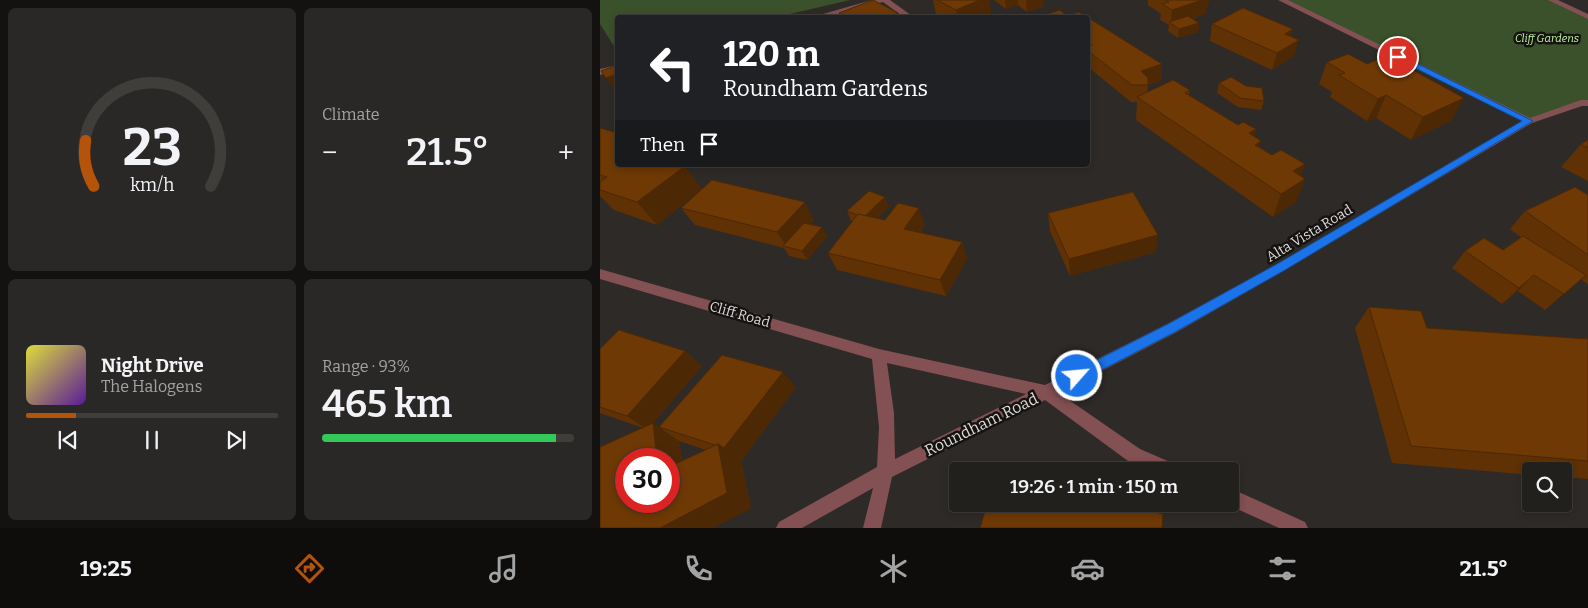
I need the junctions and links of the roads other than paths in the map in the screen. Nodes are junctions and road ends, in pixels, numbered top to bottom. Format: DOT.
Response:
graph roads {
  1 [pos="881,0"];
  2 [pos="886,0"];
  3 [pos="1282,0"];
  4 [pos="1552,0"];
  5 [pos="824,15"];
  6 [pos="907,15"];
  7 [pos="1588,17"];
  8 [pos="615,68"];
  9 [pos="600,72"];
  10 [pos="1588,103"];
  11 [pos="1528,121"];
  12 [pos="600,274"];
  13 [pos="879,355"];
  14 [pos="1046,392"];
  15 [pos="1150,462"];
  16 [pos="885,472"];
  17 [pos="1239,501"];
  18 [pos="785,528"];
  19 [pos="872,528"];
  20 [pos="1299,528"];
  1 -- 5 [label="street"];
  2 -- 6 [label="street"];
  3 -- 11 [label="street"];
  4 -- 7 [label="street"];
  8 -- 9 [label="street"];
  10 -- 11 [label="street, Alta Vista Road"];
  11 -- 14 [label="street, Alta Vista Road"];
  12 -- 13 [label="street, Cliff Road"];
  13 -- 14 [label="street, Cliff Road"];
  13 -- 16 [label="street"];
  14 -- 15 [label="street, Roundham Road"];
  14 -- 16 [label="street, Roundham Road"];
  16 -- 18 [label="street, Roundham Road"];
  16 -- 19 [label="street"];
  17 -- 20 [label="street"];
}
